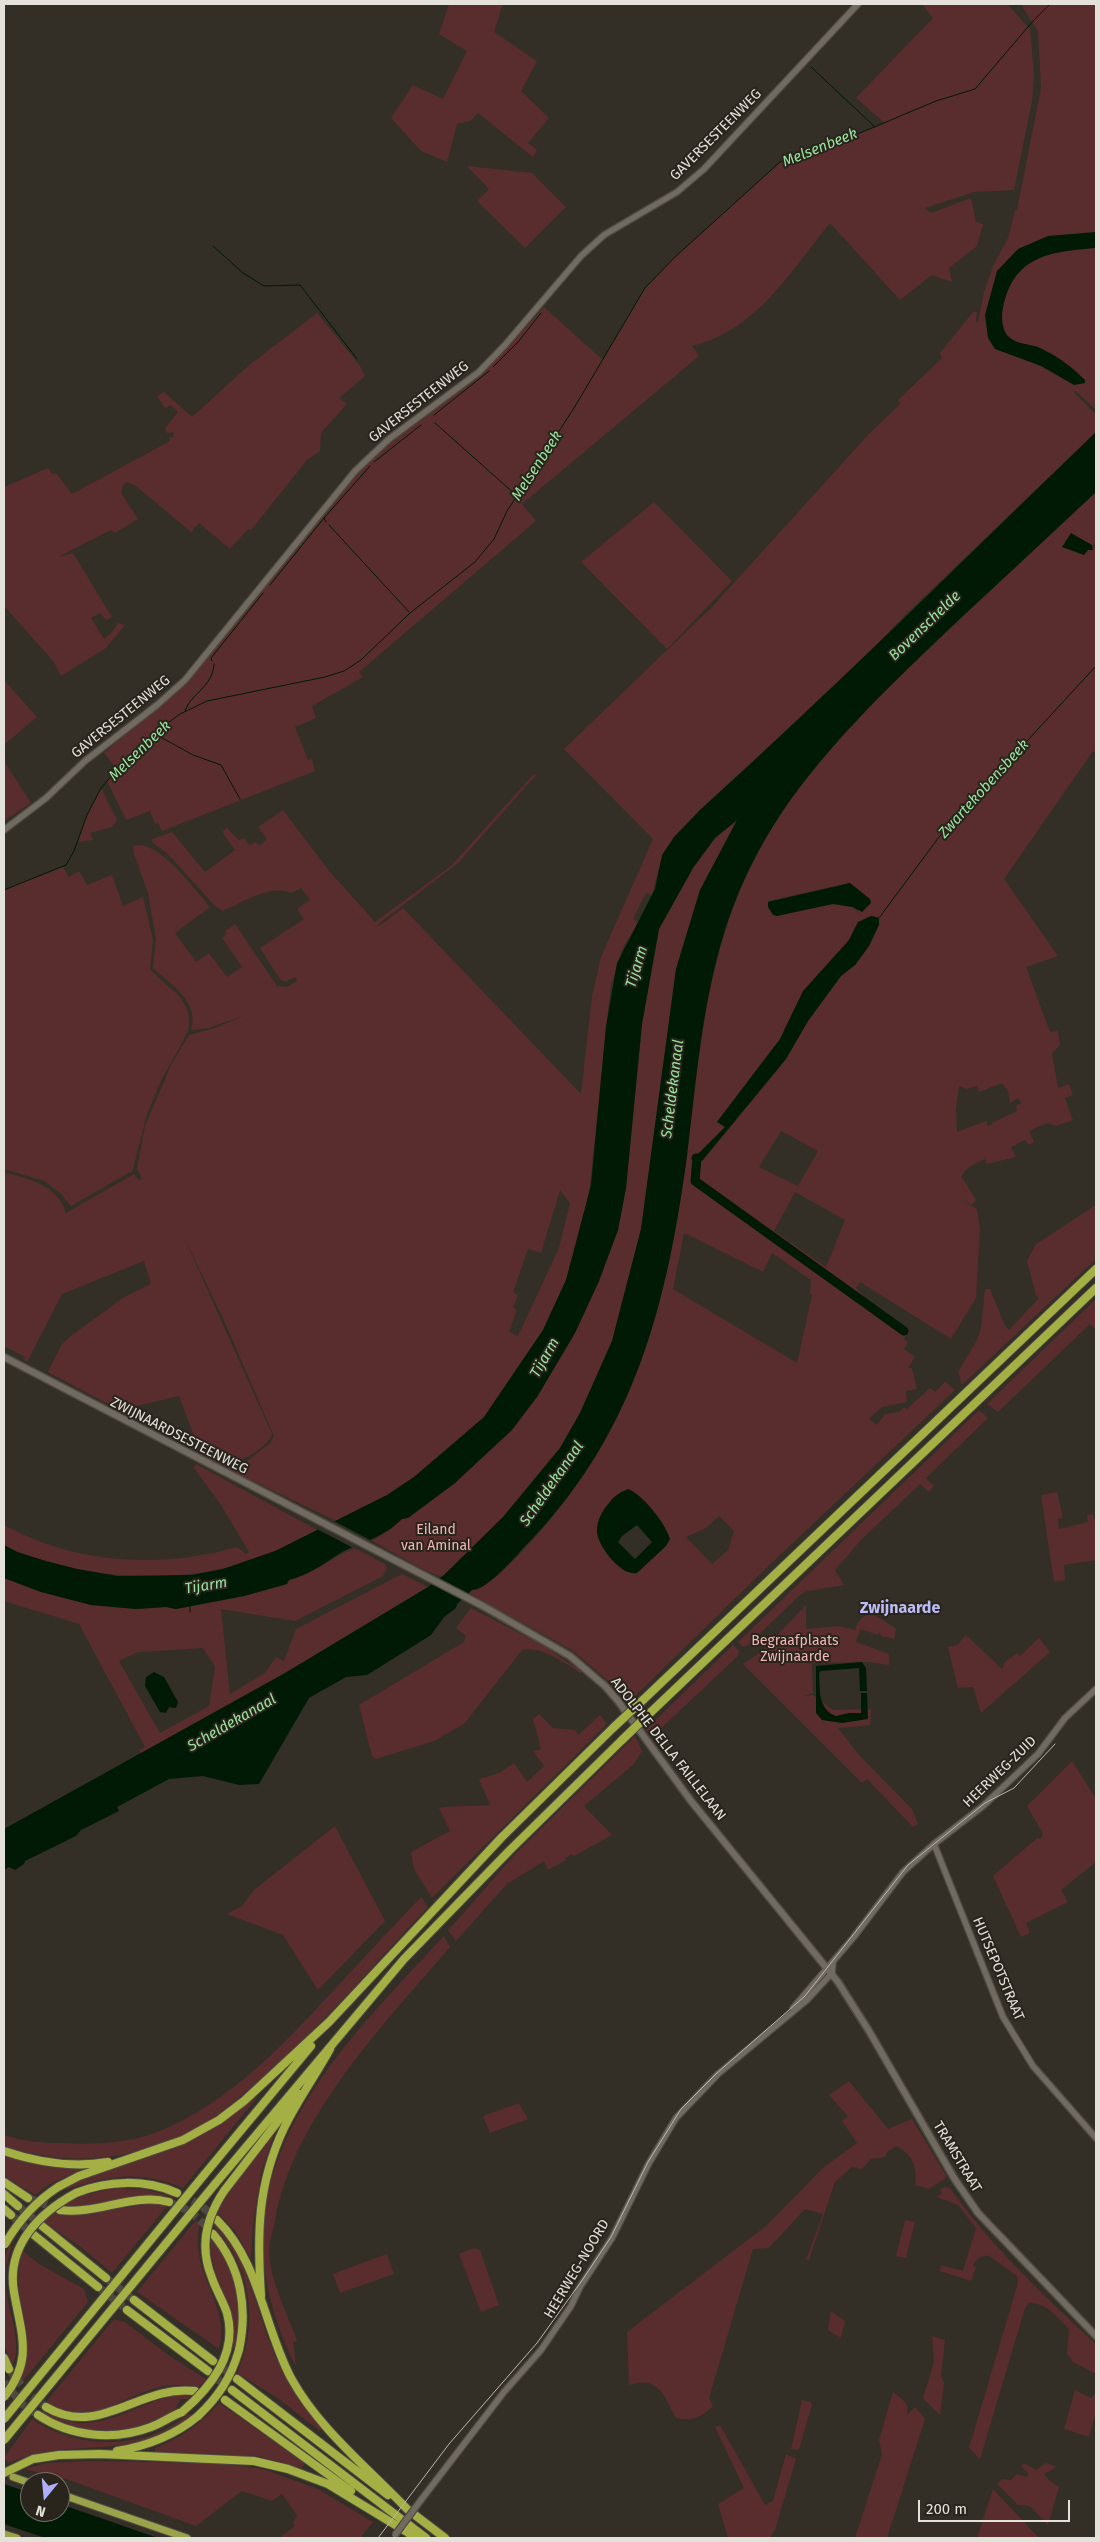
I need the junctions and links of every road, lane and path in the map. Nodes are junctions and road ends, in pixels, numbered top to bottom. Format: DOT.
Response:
graph roads {
  1 [pos="858,4"];
  2 [pos="4,830"];
  3 [pos="1096,1269"];
  4 [pos="1096,1288"];
  5 [pos="4,1357"];
  6 [pos="344,1535"];
  7 [pos="1096,1689"];
  8 [pos="934,1844"];
  9 [pos="829,1971"];
  10 [pos="329,2022"];
  11 [pos="340,2032"];
  12 [pos="323,2063"];
  13 [pos="1096,2138"];
  14 [pos="4,2152"];
  15 [pos="135,2158"];
  16 [pos="4,2182"];
  17 [pos="176,2193"];
  18 [pos="4,2194"];
  19 [pos="28,2198"];
  20 [pos="169,2202"];
  21 [pos="18,2206"];
  22 [pos="4,2209"];
  23 [pos="60,2210"];
  24 [pos="11,2215"];
  25 [pos="217,2220"];
  26 [pos="42,2226"];
  27 [pos="213,2234"];
  28 [pos="34,2235"];
  29 [pos="4,2245"];
  30 [pos="106,2278"];
  31 [pos="98,2287"];
  32 [pos="134,2300"];
  33 [pos="262,2306"];
  34 [pos="127,2310"];
  35 [pos="1096,2336"];
  36 [pos="4,2358"];
  37 [pos="213,2361"];
  38 [pos="9,2369"];
  39 [pos="208,2371"];
  40 [pos="237,2379"];
  41 [pos="232,2390"];
  42 [pos="196,2391"];
  43 [pos="4,2397"];
  44 [pos="225,2400"];
  45 [pos="46,2407"];
  46 [pos="38,2415"];
  47 [pos="4,2419"];
  48 [pos="4,2440"];
  49 [pos="100,2454"];
  50 [pos="4,2473"];
  51 [pos="13,2477"];
  52 [pos="20,2479"];
  53 [pos="70,2497"];
  54 [pos="407,2509"];
  55 [pos="407,2532"];
  56 [pos="4,2534"];
  57 [pos="394,2537"];
  58 [pos="17,2538"];
  59 [pos="187,2538"];
  60 [pos="416,2538"];
  61 [pos="426,2538"];
  62 [pos="445,2538"];
  1 -- 2 [label="street, GAVERSESTEENWEG"];
  3 -- 10 [label="highway, bridge"];
  4 -- 11 [label="highway, bridge"];
  5 -- 6 [label="main road, ZWIJNAARDSESTEENWEG"];
  6 -- 9 [label="main road, ADOLPHE DELLA FAILLELAAN"];
  7 -- 8 [label="street, HEERWEG-ZUID"];
  8 -- 9 [label="street"];
  8 -- 13 [label="street, HUTSEPOTSTRAAT"];
  9 -- 35 [label="main road, TRAMSTRAAT"];
  9 -- 57 [label="street, HEERWEG-NOORD, bridge"];
  10 -- 15 [label="highway"];
  10 -- 47 [label="highway, bridge"];
  11 -- 12 [label="highway"];
  11 -- 48 [label="highway, bridge"];
  12 -- 33 [label="highway"];
  12 -- 46 [label="highway, bridge"];
  14 -- 15 [label="highway"];
  15 -- 29 [label="highway, bridge"];
  16 -- 19 [label="highway"];
  17 -- 43 [label="highway, bridge"];
  18 -- 21 [label="highway"];
  20 -- 23 [label="highway"];
  22 -- 24 [label="highway"];
  25 -- 33 [label="highway"];
  26 -- 30 [label="highway"];
  27 -- 49 [label="highway, bridge"];
  28 -- 31 [label="highway"];
  32 -- 37 [label="highway"];
  33 -- 54 [label="highway"];
  34 -- 39 [label="highway"];
  36 -- 38 [label="highway"];
  40 -- 54 [label="highway"];
  41 -- 61 [label="highway"];
  42 -- 45 [label="highway"];
  44 -- 55 [label="highway"];
  49 -- 50 [label="highway"];
  49 -- 55 [label="highway"];
  51 -- 52 [label="highway"];
  53 -- 59 [label="highway"];
  54 -- 62 [label="highway"];
  55 -- 60 [label="highway"];
  56 -- 58 [label="highway"];
}
